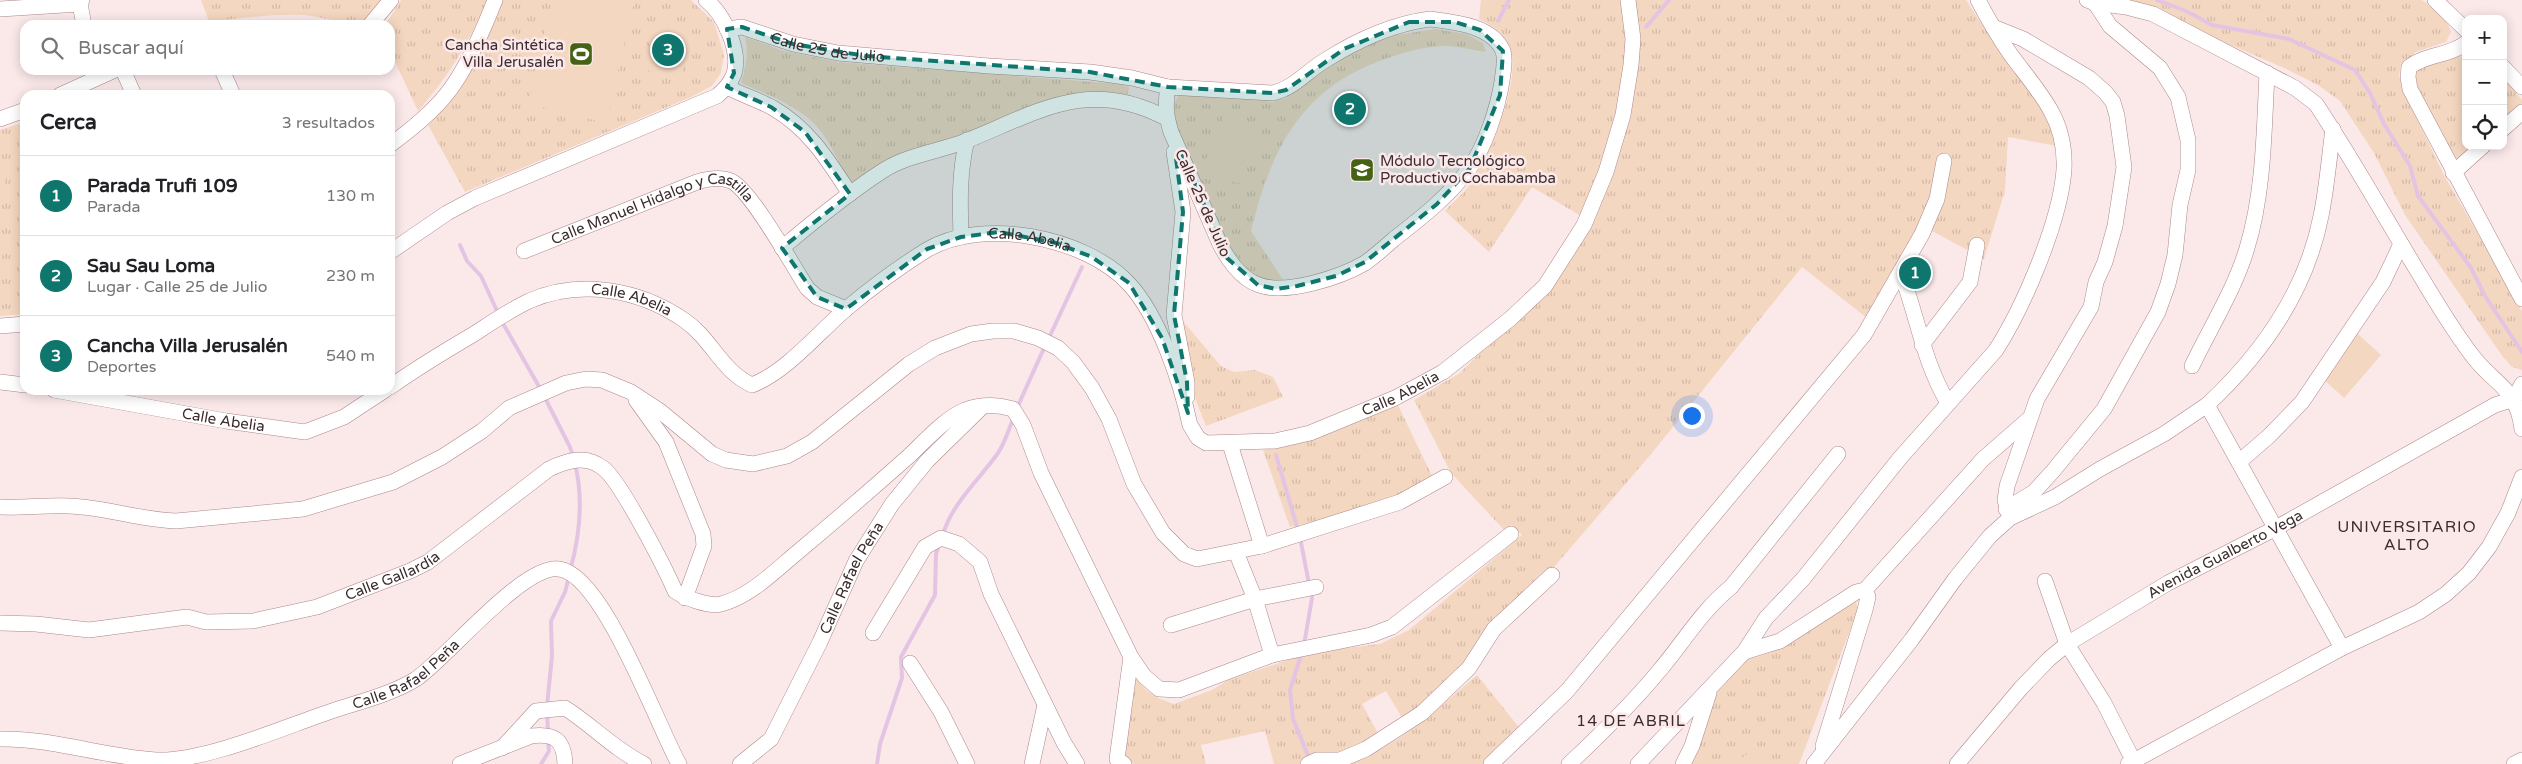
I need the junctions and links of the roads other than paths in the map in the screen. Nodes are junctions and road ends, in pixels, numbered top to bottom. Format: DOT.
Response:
graph roads {
  1 [pos="391,0"];
  2 [pos="495,0"];
  3 [pos="706,0"];
  4 [pos="1628,0"];
  5 [pos="1978,0"];
  6 [pos="2435,0"];
  7 [pos="81,2"];
  8 [pos="2091,2"];
  9 [pos="0,9"];
  10 [pos="83,20"];
  11 [pos="374,20"];
  12 [pos="2462,26"];
  13 [pos="1993,27"];
  14 [pos="727,29"];
  15 [pos="2462,46"];
  16 [pos="2507,71"];
  17 [pos="2267,73"];
  18 [pos="92,75"];
  19 [pos="125,75"];
  20 [pos="224,75"];
  21 [pos="2522,86"];
  22 [pos="728,87"];
  23 [pos="1168,87"];
  24 [pos="68,90"];
  25 [pos="132,90"];
  26 [pos="231,90"];
  27 [pos="20,112"];
  28 [pos="2522,112"];
  29 [pos="0,119"];
  30 [pos="1169,125"];
  31 [pos="2507,125"];
  32 [pos="2332,129"];
  33 [pos="972,138"];
  34 [pos="395,141"];
  35 [pos="2479,150"];
  36 [pos="1944,161"];
  37 [pos="2453,173"];
  38 [pos="850,194"];
  39 [pos="962,236"];
  40 [pos="2401,244"];
  41 [pos="1977,245"];
  42 [pos="782,248"];
  43 [pos="395,249"];
  44 [pos="524,250"];
  45 [pos="1901,273"];
  46 [pos="2522,299"];
  47 [pos="846,309"];
  48 [pos="20,324"];
  49 [pos="0,326"];
  50 [pos="1922,345"];
  51 [pos="2192,366"];
  52 [pos="0,382"];
  53 [pos="395,384"];
  54 [pos="2522,384"];
  55 [pos="20,385"];
  56 [pos="631,392"];
  57 [pos="82,395"];
  58 [pos="377,395"];
  59 [pos="2514,399"];
  60 [pos="1948,403"];
  61 [pos="984,405"];
  62 [pos="2207,405"];
  63 [pos="1188,413"];
  64 [pos="2031,418"];
  65 [pos="2522,429"];
  66 [pos="1230,444"];
  67 [pos="1838,454"];
  68 [pos="2239,462"];
  69 [pos="1445,477"];
  70 [pos="2521,483"];
  71 [pos="0,507"];
  72 [pos="2008,513"];
  73 [pos="2276,528"];
  74 [pos="1511,534"];
  75 [pos="1262,546"];
  76 [pos="1236,552"];
  77 [pos="1552,575"];
  78 [pos="2046,581"];
  79 [pos="1316,587"];
  80 [pos="1865,590"];
  81 [pos="685,598"];
  82 [pos="1255,599"];
  83 [pos="0,623"];
  84 [pos="1171,625"];
  85 [pos="873,632"];
  86 [pos="2067,644"];
  87 [pos="2342,648"];
  88 [pos="1744,652"];
  89 [pos="1272,655"];
  90 [pos="1132,656"];
  91 [pos="910,663"];
  92 [pos="1711,688"];
  93 [pos="1045,705"];
  94 [pos="0,739"];
  95 [pos="502,748"];
  96 [pos="2522,760"];
  97 [pos="1817,761"];
  98 [pos="2132,763"];
  99 [pos="460,764"];
  100 [pos="565,764"];
  101 [pos="644,764"];
  102 [pos="679,764"];
  103 [pos="740,764"];
  104 [pos="966,764"];
  105 [pos="1032,764"];
  106 [pos="1077,764"];
  107 [pos="1124,764"];
  108 [pos="1308,764"];
  109 [pos="1491,764"];
  110 [pos="1569,764"];
  111 [pos="1638,764"];
  112 [pos="1683,764"];
  113 [pos="1957,764"];
  114 [pos="2514,764"];
  1 -- 11 [label="street"];
  2 -- 34 [label="street"];
  3 -- 14 [label="street"];
  4 -- 66 [label="street, Calle Abelia"];
  5 -- 13 [label="street"];
  6 -- 12 [label="street"];
  7 -- 9 [label="street"];
  7 -- 10 [label="street"];
  8 -- 17 [label="street"];
  8 -- 72 [label="street"];
  13 -- 60 [label="street"];
  13 -- 64 [label="street"];
  14 -- 22 [label="street"];
  14 -- 23 [label="street, Calle 25 de Julio"];
  15 -- 37 [label="street"];
  16 -- 21 [label="street"];
  17 -- 32 [label="street"];
  17 -- 51 [label="street"];
  18 -- 24 [label="street"];
  19 -- 25 [label="street"];
  20 -- 26 [label="street"];
  22 -- 38 [label="street"];
  22 -- 43 [label="street"];
  23 -- 30 [label="street, Calle 25 de Julio"];
  23 -- 30 [label="street, Calle 25 de Julio"];
  27 -- 29 [label="street"];
  28 -- 31 [label="street"];
  30 -- 33 [label="street"];
  30 -- 63 [label="street"];
  32 -- 40 [label="street"];
  32 -- 62 [label="street"];
  33 -- 38 [label="street"];
  33 -- 39 [label="street"];
  35 -- 37 [label="street"];
  36 -- 45 [label="street"];
  37 -- 46 [label="street"];
  38 -- 42 [label="street"];
  39 -- 47 [label="street, Calle Abelia"];
  39 -- 63 [label="street, Calle Abelia"];
  40 -- 59 [label="street"];
  40 -- 68 [label="street"];
  41 -- 50 [label="street"];
  42 -- 44 [label="street, Calle Manuel Hidalgo y Castilla"];
  42 -- 47 [label="street, Calle Manuel Hidalgo y Castilla"];
  45 -- 50 [label="street"];
  45 -- 109 [label="street"];
  47 -- 53 [label="street, Calle Abelia"];
  48 -- 49 [label="street"];
  50 -- 60 [label="street"];
  52 -- 55 [label="street"];
  54 -- 59 [label="street"];
  56 -- 71 [label="street"];
  56 -- 76 [label="street"];
  56 -- 81 [label="street"];
  57 -- 58 [label="street, Calle Abelia"];
  59 -- 65 [label="street"];
  59 -- 73 [label="street, Avenida Gualberto Vega"];
  60 -- 88 [label="street"];
  61 -- 81 [label="street"];
  61 -- 90 [label="street"];
  61 -- 103 [label="street, Calle Rafael Peña"];
  62 -- 68 [label="street"];
  62 -- 72 [label="street"];
  63 -- 66 [label="street, Calle Abelia"];
  64 -- 72 [label="street"];
  64 -- 80 [label="street"];
  66 -- 75 [label="street"];
  67 -- 110 [label="street"];
  68 -- 73 [label="street"];
  69 -- 75 [label="street"];
  70 -- 87 [label="street"];
  72 -- 97 [label="street"];
  73 -- 86 [label="street, Avenida Gualberto Vega"];
  73 -- 87 [label="street"];
  74 -- 89 [label="street"];
  75 -- 76 [label="street"];
  76 -- 82 [label="street"];
  77 -- 108 [label="street"];
  78 -- 86 [label="street"];
  79 -- 82 [label="street"];
  80 -- 88 [label="street"];
  80 -- 97 [label="street"];
  81 -- 83 [label="street, Calle Gallardía"];
  82 -- 84 [label="street"];
  82 -- 89 [label="street"];
  85 -- 93 [label="street"];
  86 -- 98 [label="street"];
  86 -- 113 [label="street, Avenida Gualberto Vega"];
  87 -- 98 [label="street"];
  88 -- 92 [label="street"];
  89 -- 90 [label="street"];
  90 -- 107 [label="street"];
  91 -- 104 [label="street"];
  92 -- 111 [label="street"];
  92 -- 112 [label="street"];
  93 -- 105 [label="street"];
  93 -- 106 [label="street"];
  94 -- 102 [label="street, Calle Rafael Peña"];
  95 -- 99 [label="street"];
  95 -- 100 [label="street"];
  95 -- 101 [label="street"];
  96 -- 114 [label="street"];
}
